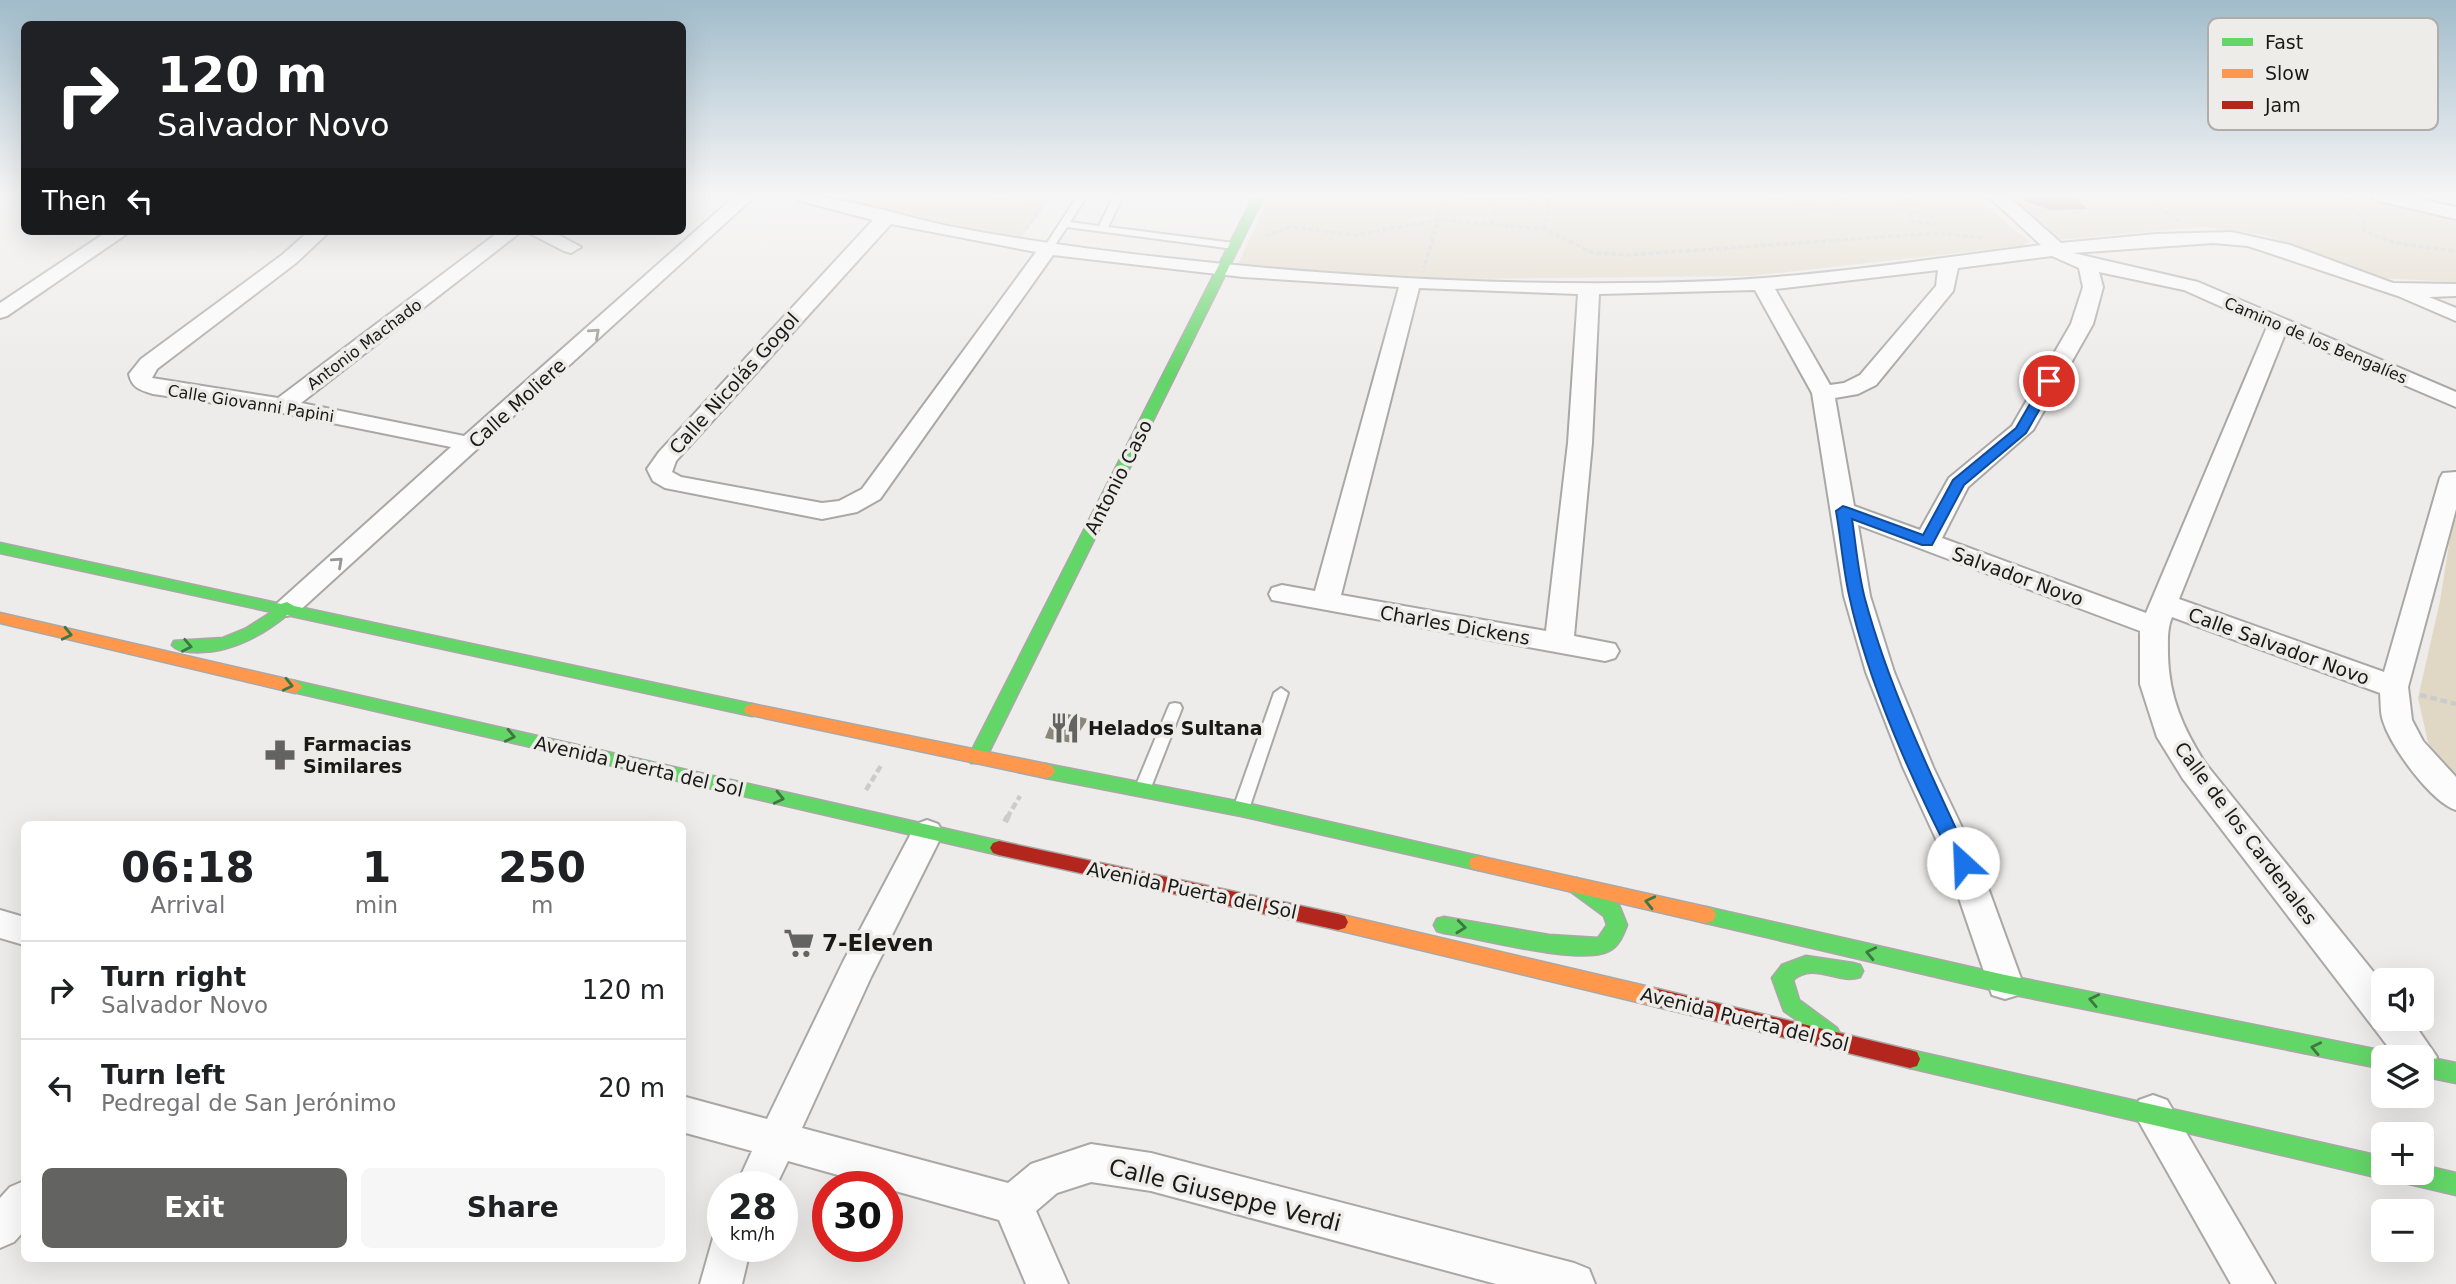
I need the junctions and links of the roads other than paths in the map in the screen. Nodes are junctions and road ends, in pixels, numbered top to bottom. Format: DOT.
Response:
graph roads {
  1 [pos="84,256"];
  2 [pos="289,256"];
  3 [pos="479,256"];
  4 [pos="680,256"];
  5 [pos="851,256"];
  6 [pos="1043,256"];
  7 [pos="1105,256"];
  8 [pos="1229,256"];
  9 [pos="2009,256"];
  10 [pos="2064,256"];
  11 [pos="2303,256"];
  12 [pos="1948,265"];
  13 [pos="2088,266"];
  14 [pos="1222,270"];
  15 [pos="1410,282"];
  16 [pos="1762,284"];
  17 [pos="1589,288"];
  18 [pos="2394,290"];
  19 [pos="2456,290"];
  20 [pos="0,312"];
  21 [pos="2456,315"];
  22 [pos="2279,324"];
  23 [pos="1823,393"];
  24 [pos="2456,400"];
  25 [pos="283,405"];
  26 [pos="471,444"];
  27 [pos="2451,497"];
  28 [pos="1843,511"];
  29 [pos="1927,542"];
  30 [pos="0,548"];
  31 [pos="1282,594"];
  32 [pos="1325,603"];
  33 [pos="287,607"];
  34 [pos="2159,615"];
  35 [pos="0,618"];
  36 [pos="1559,644"];
  37 [pos="1605,651"];
  38 [pos="2394,687"];
  39 [pos="1281,693"];
  40 [pos="1175,708"];
  41 [pos="977,758"];
  42 [pos="1142,790"];
  43 [pos="2456,798"];
  44 [pos="1241,809"];
  45 [pos="927,834"];
  46 [pos="1573,884"];
  47 [pos="0,924"];
  48 [pos="1368,928"];
  49 [pos="21,930"];
  50 [pos="1867,973"];
  51 [pos="1915,981"];
  52 [pos="2005,985"];
  53 [pos="2371,996"];
  54 [pos="2399,1031"];
  55 [pos="1846,1044"];
  56 [pos="2412,1045"];
  57 [pos="2371,1057"];
  58 [pos="2153,1113"];
  59 [pos="686,1115"];
  60 [pos="776,1140"];
  61 [pos="2371,1165"];
  62 [pos="763,1171"];
  63 [pos="2434,1179"];
  64 [pos="2456,1184"];
  65 [pos="21,1204"];
  66 [pos="1013,1204"];
  67 [pos="0,1228"];
  68 [pos="726,1262"];
  69 [pos="721,1284"];
  70 [pos="1047,1284"];
  71 [pos="1574,1284"];
  72 [pos="2254,1284"];
  1 -- 20 [label="street"];
  2 -- 25 [label="street, Calle Giovanni Papini"];
  3 -- 25 [label="street, Antonio Machado"];
  26 -- 4 [label="street, Calle Moliere, one-way"];
  5 -- 6 [label="street, Calle Nicolás Gogol"];
  7 -- 14 [label="street"];
  8 -- 14 [label="main road, Antonio Caso"];
  9 -- 12 [label="street"];
  10 -- 13 [label="street, Camino de los Bengalíes"];
  11 -- 18 [label="street"];
  12 -- 16 [label="street"];
  12 -- 23 [label="street"];
  13 -- 22 [label="street, Camino de los Bengalíes"];
  13 -- 29 [label="street"];
  14 -- 15 [label="street"];
  14 -- 41 [label="main road, Antonio Caso"];
  15 -- 17 [label="street"];
  15 -- 32 [label="street"];
  16 -- 17 [label="street"];
  16 -- 23 [label="street"];
  17 -- 36 [label="street, Charles Dickens"];
  18 -- 19 [label="street"];
  18 -- 21 [label="street"];
  22 -- 24 [label="street, Camino de los Bengalíes"];
  22 -- 34 [label="street, Calle de los Cardenales"];
  23 -- 28 [label="street"];
  25 -- 26 [label="street, Calle Giovanni Papini"];
  33 -- 26 [label="street, Calle Moliere, one-way"];
  27 -- 38 [label="street"];
  28 -- 29 [label="street, Salvador Novo"];
  28 -- 52 [label="street"];
  29 -- 34 [label="street, Salvador Novo"];
  30 -- 33 [label="main road"];
  31 -- 32 [label="street, Charles Dickens"];
  32 -- 36 [label="street, Charles Dickens"];
  35 -- 33 [label="main road, one-way"];
  33 -- 41 [label="main road"];
  34 -- 38 [label="street, Calle Salvador Novo"];
  34 -- 53 [label="street, Calle de los Cardenales"];
  35 -- 45 [label="main road, Avenida Puerta del Sol, one-way"];
  36 -- 37 [label="street"];
  38 -- 43 [label="street"];
  39 -- 44 [label="lane"];
  40 -- 42 [label="lane"];
  41 -- 42 [label="main road"];
  42 -- 44 [label="main road"];
  44 -- 46 [label="main road"];
  45 -- 48 [label="main road, Avenida Puerta del Sol"];
  45 -- 60 [label="street"];
  48 -- 46 [label="main road, one-way"];
  52 -- 46 [label="main road, one-way"];
  47 -- 49 [label="street"];
  48 -- 55 [label="main road, Avenida Puerta del Sol"];
  50 -- 55 [label="main road"];
  51 -- 52 [label="main road"];
  57 -- 52 [label="main road, one-way"];
  54 -- 56 [label="street"];
  55 -- 58 [label="main road, Avenida Puerta del Sol"];
  58 -- 61 [label="main road, Avenida Puerta del Sol"];
  58 -- 72 [label="street"];
  59 -- 60 [label="street"];
  60 -- 62 [label="street"];
  60 -- 66 [label="street"];
  63 -- 64 [label="main road"];
  65 -- 67 [label="street"];
  66 -- 70 [label="street"];
  66 -- 71 [label="street, Calle Giuseppe Verdi"];
  68 -- 69 [label="street"];
}
